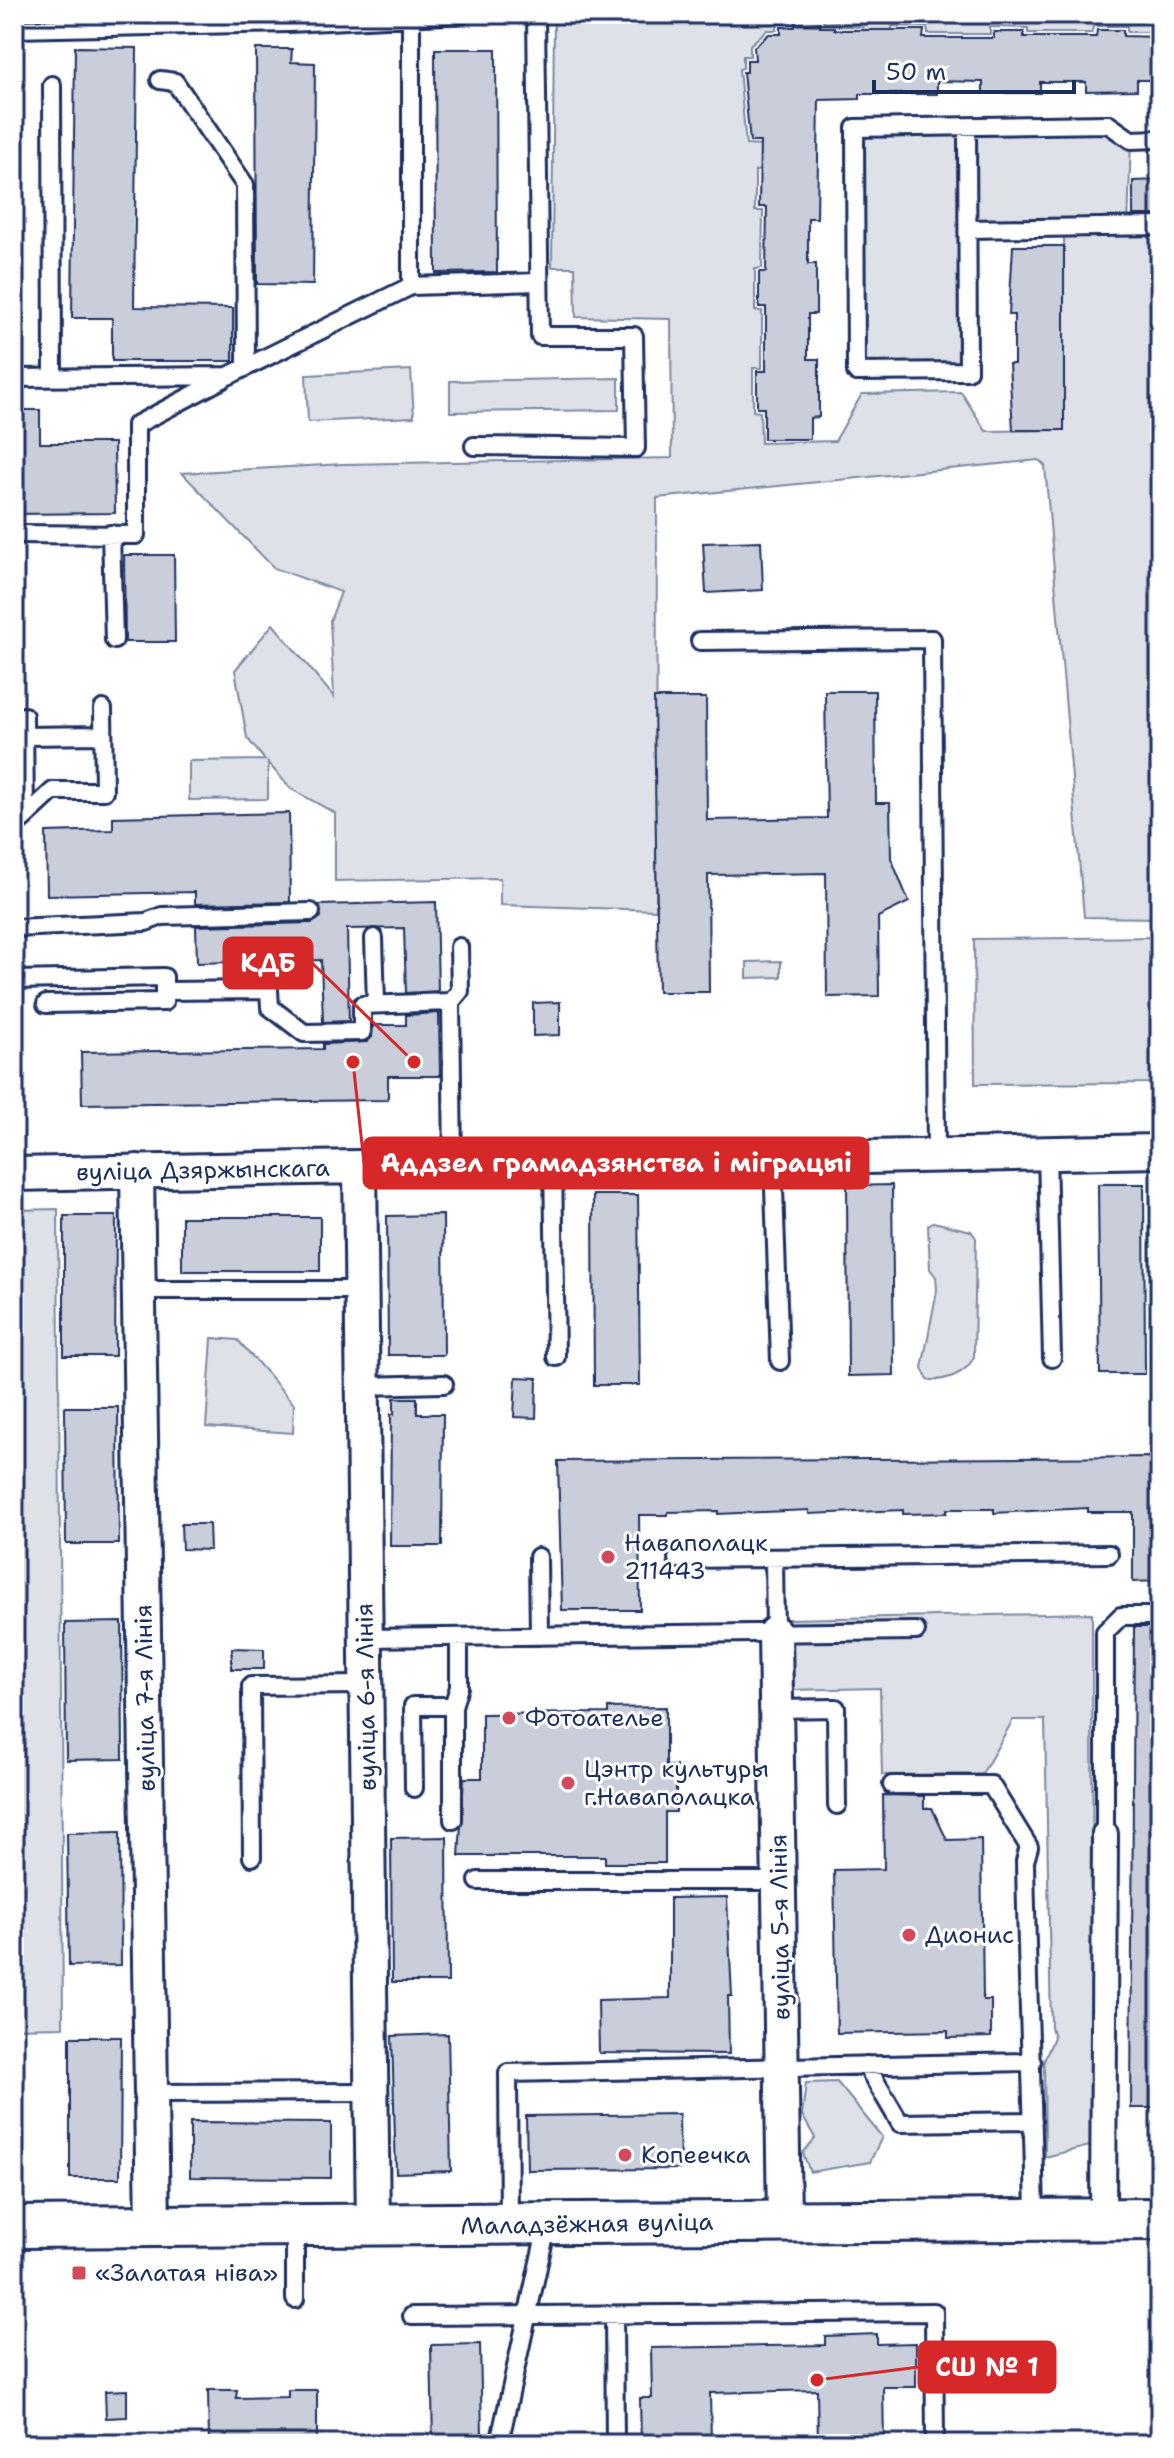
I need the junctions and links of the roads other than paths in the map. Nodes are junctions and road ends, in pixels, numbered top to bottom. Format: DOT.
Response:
graph roads {
  1 [pos="463,14"];
  2 [pos="536,14"];
  3 [pos="411,16"];
  4 [pos="14,29"];
  5 [pos="160,80"];
  6 [pos="52,85"];
  7 [pos="967,127"];
  8 [pos="1160,139"];
  9 [pos="1160,226"];
  10 [pos="968,229"];
  11 [pos="539,282"];
  12 [pos="411,286"];
  13 [pos="246,366"];
  14 [pos="228,376"];
  15 [pos="53,377"];
  16 [pos="14,378"];
  17 [pos="474,446"];
  18 [pos="14,534"];
  19 [pos="111,534"];
  20 [pos="114,640"];
  21 [pos="700,641"];
  22 [pos="103,709"];
  23 [pos="24,716"];
  24 [pos="103,735"];
  25 [pos="24,736"];
  26 [pos="19,822"];
  27 [pos="311,912"];
  28 [pos="14,928"];
  29 [pos="374,938"];
  30 [pos="459,947"];
  31 [pos="14,980"];
  32 [pos="164,991"];
  33 [pos="451,1002"];
  34 [pos="46,1004"];
  35 [pos="376,1004"];
  36 [pos="1160,1151"];
  37 [pos="1047,1153"];
  38 [pos="936,1155"];
  39 [pos="773,1159"];
  40 [pos="553,1163"];
  41 [pos="453,1165"];
  42 [pos="360,1167"];
  43 [pos="137,1171"];
  44 [pos="14,1174"];
  45 [pos="139,1290"];
  46 [pos="361,1290"];
  47 [pos="556,1357"];
  48 [pos="1052,1358"];
  49 [pos="780,1361"];
  50 [pos="444,1384"];
  51 [pos="363,1386"];
  52 [pos="1109,1554"];
  53 [pos="538,1557"];
  54 [pos="774,1558"];
  55 [pos="677,1559"];
  56 [pos="1160,1616"];
  57 [pos="916,1631"];
  58 [pos="775,1633"];
  59 [pos="539,1636"];
  60 [pos="459,1637"];
  61 [pos="366,1638"];
  62 [pos="366,1685"];
  63 [pos="453,1706"];
  64 [pos="776,1709"];
  65 [pos="892,1785"];
  66 [pos="414,1788"];
  67 [pos="837,1805"];
  68 [pos="453,1820"];
  69 [pos="1105,1834"];
  70 [pos="252,1857"];
  71 [pos="478,1881"];
  72 [pos="779,1881"];
  73 [pos="1032,2062"];
  74 [pos="866,2065"];
  75 [pos="782,2066"];
  76 [pos="371,2092"];
  77 [pos="151,2093"];
  78 [pos="1033,2121"];
  79 [pos="1160,2219"];
  80 [pos="784,2220"];
  81 [pos="1103,2220"];
  82 [pos="1035,2221"];
  83 [pos="153,2225"];
  84 [pos="295,2226"];
  85 [pos="528,2226"];
  86 [pos="14,2227"];
  87 [pos="373,2227"];
  88 [pos="295,2299"];
  89 [pos="527,2315"];
  90 [pos="614,2315"];
  91 [pos="412,2316"];
  92 [pos="499,2444"];
  93 [pos="615,2444"];
  94 [pos="935,2444"];
  1 -- 3 [label="lane"];
  2 -- 11 [label="lane"];
  3 -- 4 [label="lane"];
  3 -- 12 [label="lane"];
  5 -- 13 [label="lane"];
  6 -- 15 [label="lane"];
  7 -- 8 [label="lane"];
  7 -- 10 [label="lane"];
  7 -- 10 [label="lane"];
  9 -- 10 [label="lane"];
  11 -- 12 [label="lane"];
  11 -- 17 [label="lane"];
  12 -- 13 [label="lane"];
  13 -- 14 [label="lane"];
  14 -- 15 [label="lane"];
  14 -- 19 [label="lane"];
  15 -- 16 [label="lane"];
  18 -- 19 [label="lane"];
  19 -- 20 [label="lane"];
  21 -- 38 [label="lane"];
  22 -- 24 [label="lane"];
  23 -- 25 [label="lane"];
  24 -- 25 [label="lane"];
  24 -- 26 [label="lane"];
  25 -- 26 [label="lane"];
  27 -- 28 [label="lane"];
  29 -- 35 [label="lane"];
  30 -- 33 [label="lane"];
  31 -- 32 [label="lane"];
  32 -- 34 [label="lane"];
  32 -- 35 [label="lane"];
  33 -- 35 [label="lane"];
  33 -- 41 [label="lane"];
  36 -- 37 [label="street, вуліца Дзяржынскага"];
  37 -- 38 [label="street, вуліца Дзяржынскага"];
  37 -- 48 [label="lane"];
  38 -- 39 [label="street, вуліца Дзяржынскага"];
  39 -- 40 [label="street, вуліца Дзяржынскага"];
  39 -- 49 [label="lane"];
  40 -- 41 [label="street, вуліца Дзяржынскага"];
  40 -- 47 [label="lane"];
  41 -- 42 [label="street, вуліца Дзяржынскага"];
  42 -- 43 [label="street, вуліца Дзяржынскага"];
  42 -- 46 [label="street, вуліца 6-я Лінія"];
  43 -- 44 [label="street, вуліца Дзяржынскага"];
  43 -- 45 [label="street, вуліца 7-я Лінія"];
  45 -- 46 [label="lane"];
  45 -- 77 [label="street, вуліца 7-я Лінія"];
  46 -- 51 [label="street, вуліца 6-я Лінія"];
  50 -- 51 [label="lane"];
  51 -- 61 [label="street, вуліца 6-я Лінія"];
  52 -- 54 [label="lane"];
  53 -- 59 [label="lane"];
  54 -- 55 [label="lane"];
  54 -- 58 [label="lane"];
  56 -- 69 [label="lane"];
  57 -- 58 [label="lane"];
  58 -- 59 [label="lane"];
  58 -- 64 [label="street, вуліца 5-я Лінія"];
  59 -- 60 [label="lane"];
  60 -- 61 [label="lane"];
  60 -- 63 [label="lane"];
  61 -- 62 [label="street, вуліца 6-я Лінія"];
  62 -- 70 [label="lane"];
  62 -- 76 [label="street, вуліца 6-я Лінія"];
  63 -- 66 [label="lane"];
  63 -- 68 [label="lane"];
  64 -- 67 [label="lane"];
  64 -- 72 [label="street, вуліца 5-я Лінія"];
  65 -- 73 [label="lane"];
  69 -- 81 [label="street"];
  71 -- 72 [label="lane"];
  72 -- 75 [label="street, вуліца 5-я Лінія"];
  73 -- 74 [label="lane"];
  73 -- 78 [label="lane"];
  74 -- 75 [label="lane"];
  74 -- 78 [label="lane"];
  75 -- 80 [label="street, вуліца 5-я Лінія"];
  75 -- 85 [label="lane"];
  76 -- 77 [label="lane"];
  76 -- 87 [label="street, вуліца 6-я Лінія"];
  77 -- 83 [label="street, вуліца 7-я Лінія"];
  78 -- 82 [label="lane"];
  79 -- 81 [label="street, Маладзёжная вуліца"];
  80 -- 82 [label="street, Маладзёжная вуліца"];
  80 -- 85 [label="street, Маладзёжная вуліца"];
  81 -- 82 [label="street, Маладзёжная вуліца"];
  83 -- 84 [label="street, Маладзёжная вуліца"];
  83 -- 86 [label="street, Маладзёжная вуліца"];
  84 -- 87 [label="street, Маладзёжная вуліца"];
  84 -- 88 [label="lane"];
  85 -- 87 [label="street, Маладзёжная вуліца"];
  85 -- 89 [label="lane"];
  89 -- 90 [label="lane"];
  89 -- 91 [label="lane"];
  89 -- 92 [label="lane"];
  90 -- 93 [label="lane"];
  90 -- 94 [label="lane"];
}
